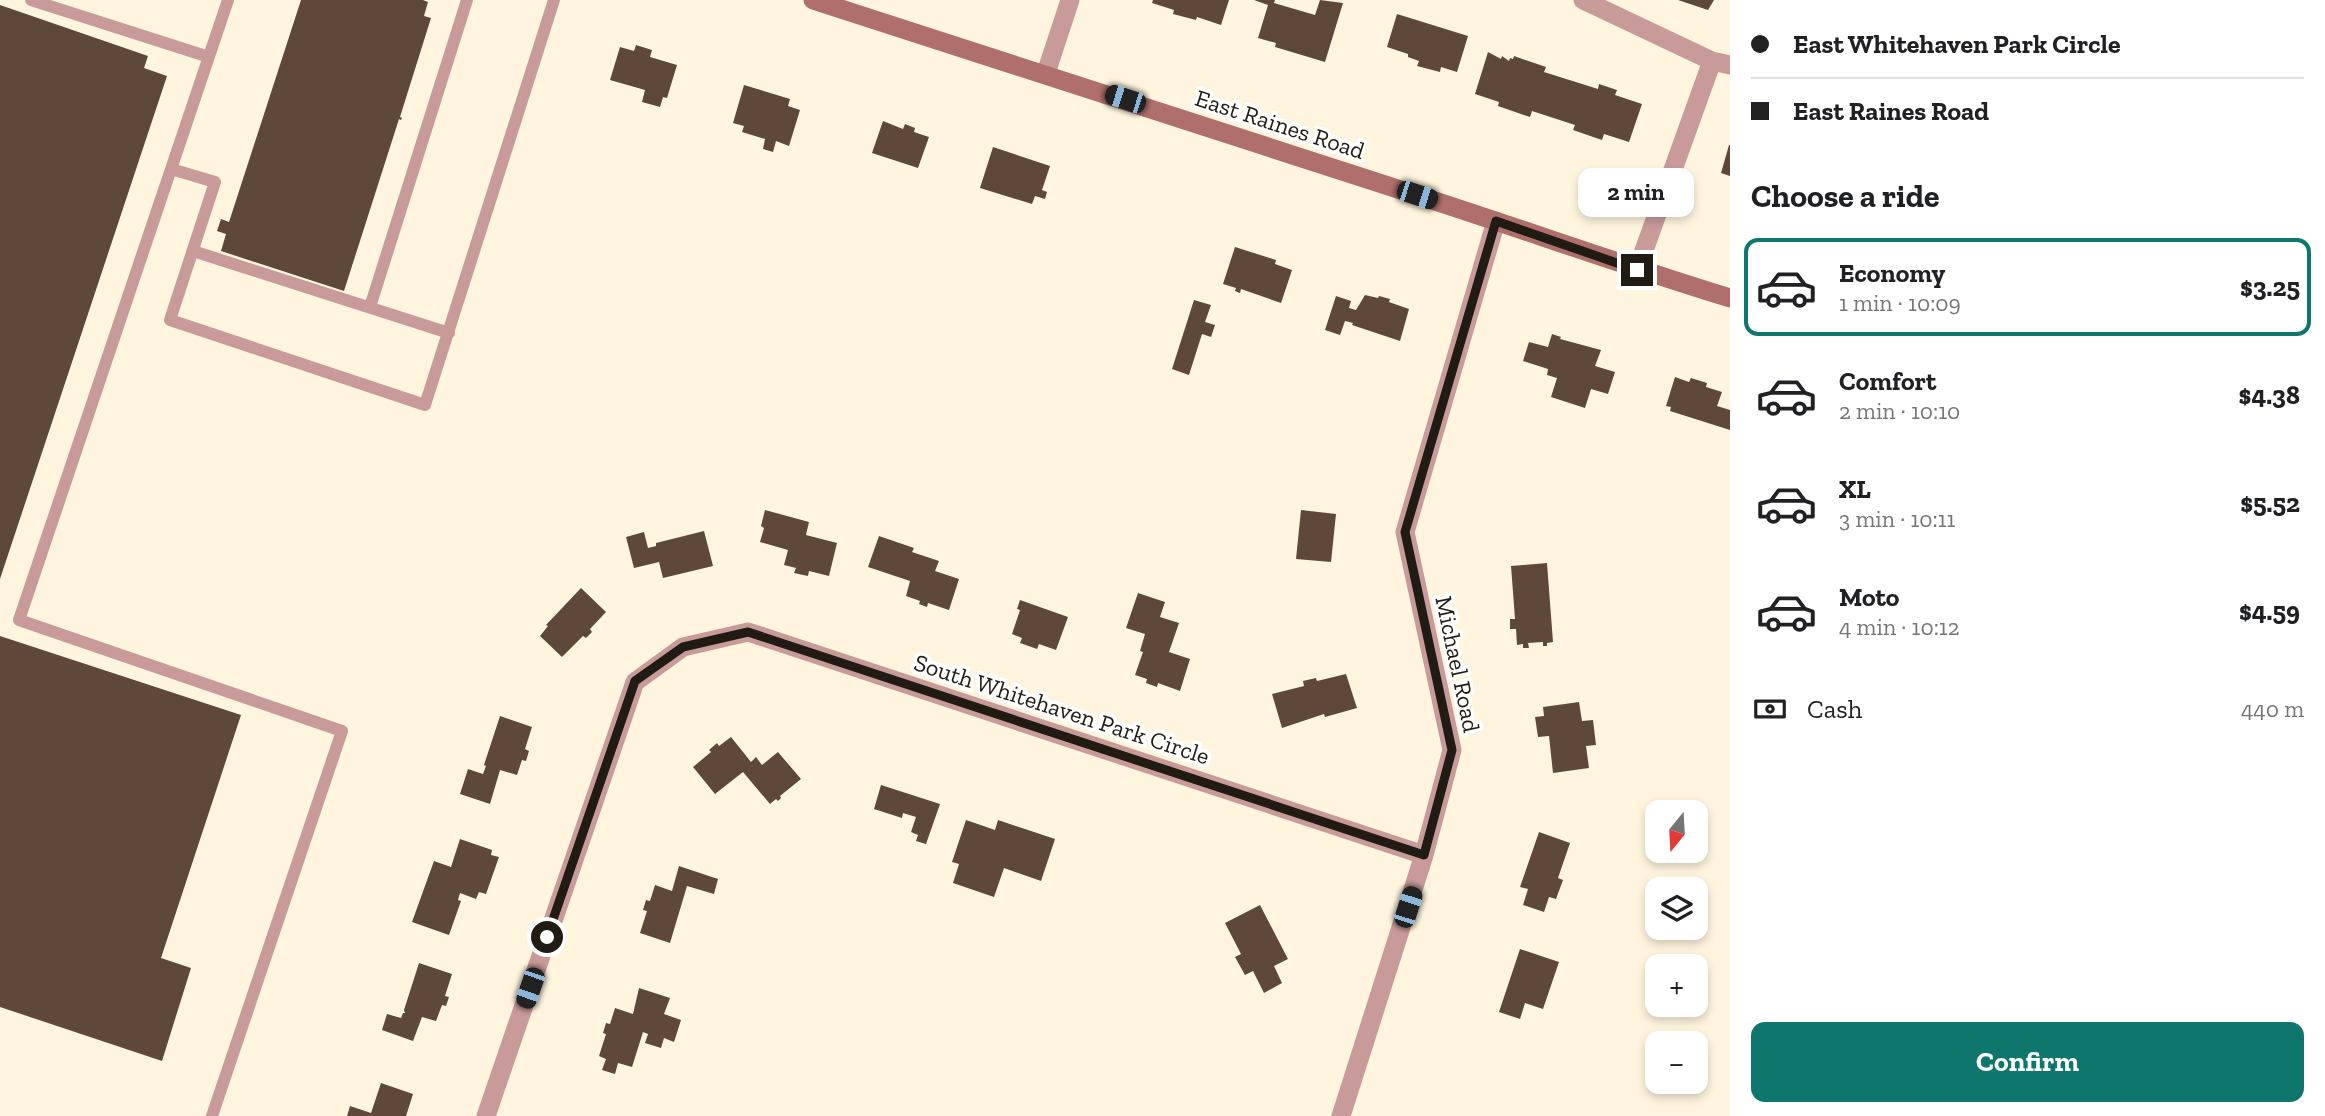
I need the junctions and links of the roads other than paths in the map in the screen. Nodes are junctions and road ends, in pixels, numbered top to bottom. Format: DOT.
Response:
graph roads {
  1 [pos="31,0"];
  2 [pos="228,0"];
  3 [pos="467,0"];
  4 [pos="554,0"];
  5 [pos="813,0"];
  6 [pos="1070,0"];
  7 [pos="1583,0"];
  8 [pos="845,5"];
  9 [pos="209,57"];
  10 [pos="1721,63"];
  11 [pos="1046,73"];
  12 [pos="171,169"];
  13 [pos="1496,221"];
  14 [pos="195,247"];
  15 [pos="1637,270"];
  16 [pos="1730,298"];
  17 [pos="370,307"];
  18 [pos="449,333"];
  19 [pos="1424,855"];
  20 [pos="212,1116"];
  21 [pos="486,1116"];
  22 [pos="1341,1116"];
  1 -- 9 [label="lane"];
  2 -- 9 [label="lane"];
  3 -- 17 [label="lane"];
  4 -- 18 [label="lane"];
  5 -- 8 [label="main road, East Raines Road"];
  6 -- 11 [label="street"];
  7 -- 10 [label="street"];
  8 -- 11 [label="main road, East Raines Road"];
  9 -- 12 [label="lane"];
  10 -- 15 [label="street"];
  11 -- 13 [label="main road, East Raines Road"];
  12 -- 14 [label="lane"];
  12 -- 20 [label="lane"];
  13 -- 15 [label="main road, East Raines Road"];
  13 -- 19 [label="street, Michael Road"];
  14 -- 17 [label="lane"];
  14 -- 18 [label="lane"];
  15 -- 16 [label="main road, East Raines Road"];
  17 -- 18 [label="lane"];
  19 -- 21 [label="street, South Whitehaven Park Circle"];
  19 -- 22 [label="street, Michael Road"];
}
